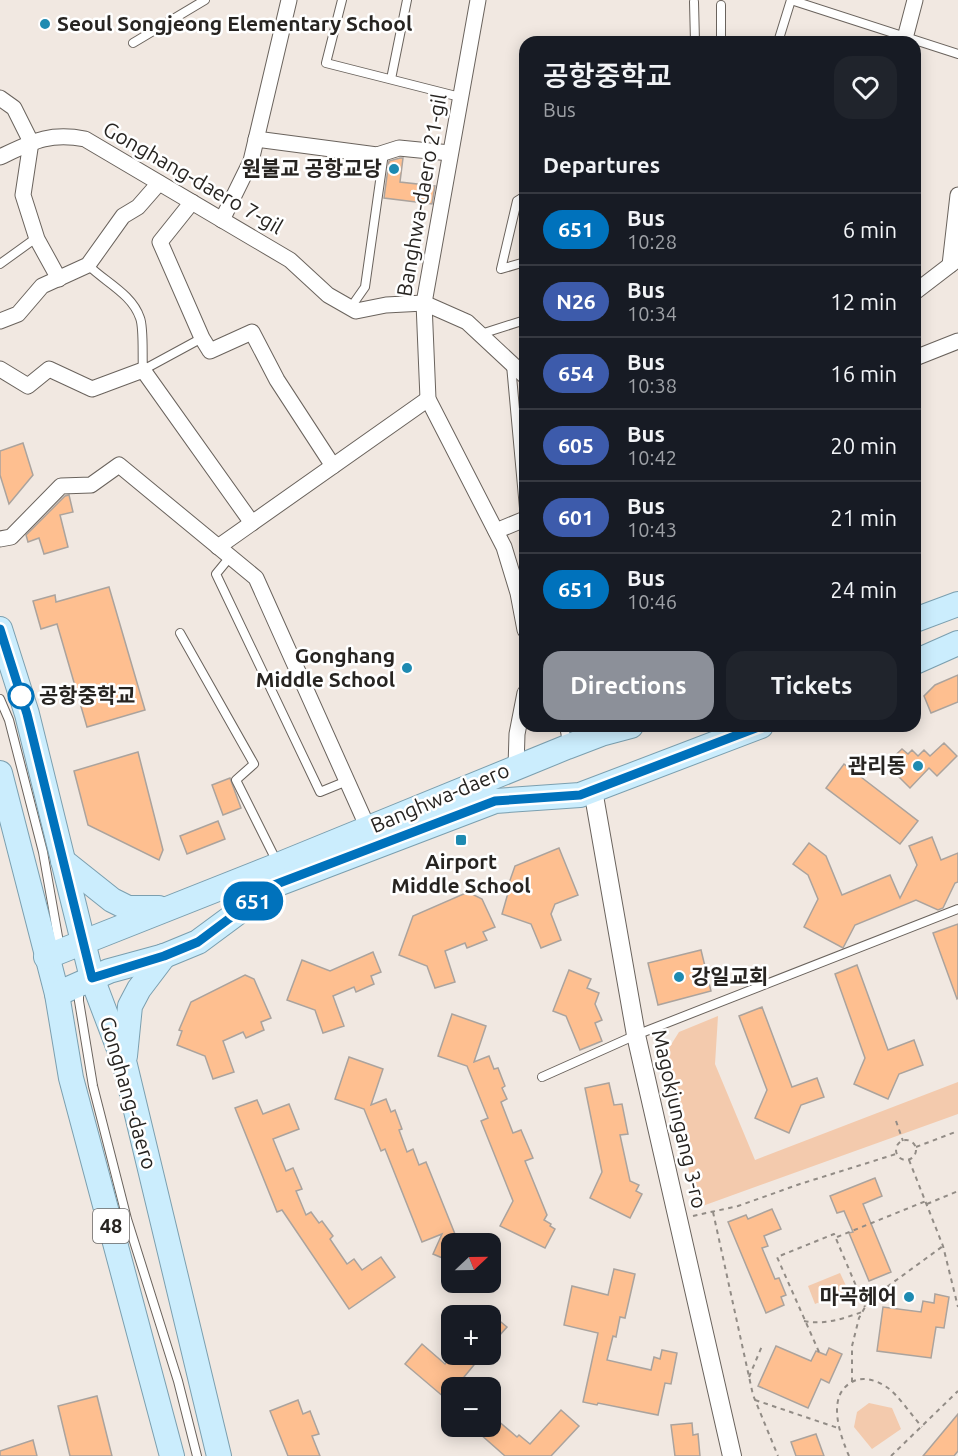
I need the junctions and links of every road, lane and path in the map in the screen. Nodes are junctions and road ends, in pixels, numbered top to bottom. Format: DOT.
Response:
graph roads {
  1 [pos="205,0"];
  2 [pos="289,0"];
  3 [pos="342,0"];
  4 [pos="407,0"];
  5 [pos="477,0"];
  6 [pos="791,0"];
  7 [pos="915,0"];
  8 [pos="694,2"];
  9 [pos="721,5"];
  10 [pos="695,36"];
  11 [pos="721,36"];
  12 [pos="780,36"];
  13 [pos="895,36"];
  14 [pos="905,36"];
  15 [pos="132,43"];
  16 [pos="921,44"];
  17 [pos="958,54"];
  18 [pos="391,79"];
  19 [pos="460,97"];
  20 [pos="0,98"];
  21 [pos="256,139"];
  22 [pos="31,142"];
  23 [pos="384,153"];
  24 [pos="450,153"];
  25 [pos="0,157"];
  26 [pos="159,183"];
  27 [pos="958,195"];
  28 [pos="519,200"];
  29 [pos="192,202"];
  30 [pos="222,220"];
  31 [pos="36,238"];
  32 [pos="954,262"];
  33 [pos="0,264"];
  34 [pos="519,264"];
  35 [pos="88,265"];
  36 [pos="58,279"];
  37 [pos="921,287"];
  38 [pos="424,303"];
  39 [pos="351,307"];
  40 [pos="0,321"];
  41 [pos="519,322"];
  42 [pos="479,334"];
  43 [pos="202,338"];
  44 [pos="958,341"];
  45 [pos="921,356"];
  46 [pos="511,364"];
  47 [pos="0,369"];
  48 [pos="143,370"];
  49 [pos="519,371"];
  50 [pos="428,399"];
  51 [pos="519,453"];
  52 [pos="333,466"];
  53 [pos="519,521"];
  54 [pos="252,523"];
  55 [pos="496,531"];
  56 [pos="0,539"];
  57 [pos="224,552"];
  58 [pos="519,598"];
  59 [pos="958,604"];
  60 [pos="921,618"];
  61 [pos="0,629"];
  62 [pos="180,633"];
  63 [pos="958,643"];
  64 [pos="921,659"];
  65 [pos="0,699"];
  66 [pos="519,724"];
  67 [pos="608,732"];
  68 [pos="745,732"];
  69 [pos="566,736"];
  70 [pos="516,767"];
  71 [pos="0,773"];
  72 [pos="347,781"];
  73 [pos="593,790"];
  74 [pos="368,828"];
  75 [pos="63,861"];
  76 [pos="278,865"];
  77 [pos="170,908"];
  78 [pos="958,909"];
  79 [pos="83,944"];
  80 [pos="53,955"];
  81 [pos="164,956"];
  82 [pos="86,981"];
  83 [pos="57,994"];
  84 [pos="636,1035"];
  85 [pos="125,1065"];
  86 [pos="542,1077"];
  87 [pos="896,1121"];
  88 [pos="958,1131"];
  89 [pos="903,1141"];
  90 [pos="915,1147"];
  91 [pos="896,1154"];
  92 [pos="909,1160"];
  93 [pos="958,1191"];
  94 [pos="926,1203"];
  95 [pos="713,1212"];
  96 [pos="692,1216"];
  97 [pos="836,1237"];
  98 [pos="943,1246"];
  99 [pos="865,1307"];
  100 [pos="958,1307"];
  101 [pos="862,1312"];
  102 [pos="804,1321"];
  103 [pos="762,1346"];
  104 [pos="819,1353"];
  105 [pos="749,1377"];
  106 [pos="852,1382"];
  107 [pos="958,1391"];
  108 [pos="755,1400"];
  109 [pos="922,1427"];
  110 [pos="839,1428"];
  111 [pos="172,1456"];
  112 [pos="197,1456"];
  113 [pos="219,1456"];
  114 [pos="732,1456"];
  115 [pos="778,1456"];
  116 [pos="849,1456"];
  117 [pos="891,1456"];
  1 -- 15 [label="lane"];
  2 -- 21 [label="street"];
  3 -- 18 [label="lane"];
  4 -- 18 [label="lane"];
  5 -- 19 [label="street, Banghwa-daero 21-gil"];
  6 -- 12 [label="lane"];
  6 -- 13 [label="lane"];
  7 -- 14 [label="street"];
  8 -- 10 [label="lane"];
  9 -- 11 [label="lane"];
  16 -- 17 [label="lane"];
  18 -- 19 [label="lane"];
  19 -- 24 [label="street, Banghwa-daero 21-gil"];
  20 -- 22 [label="street"];
  21 -- 23 [label="street"];
  21 -- 30 [label="street"];
  22 -- 25 [label="street, Gonghang-daero 7-gil"];
  22 -- 26 [label="street, Gonghang-daero 7-gil"];
  22 -- 31 [label="street"];
  23 -- 24 [label="street"];
  23 -- 39 [label="lane"];
  24 -- 38 [label="street, Banghwa-daero 21-gil"];
  26 -- 29 [label="street, Gonghang-daero 7-gil"];
  26 -- 35 [label="street"];
  27 -- 32 [label="street"];
  28 -- 34 [label="lane"];
  29 -- 30 [label="street, Gonghang-daero 7-gil"];
  29 -- 43 [label="street"];
  30 -- 39 [label="street, Gonghang-daero 7-gil"];
  31 -- 33 [label="lane"];
  31 -- 36 [label="street"];
  32 -- 37 [label="street"];
  35 -- 36 [label="street"];
  35 -- 48 [label="lane"];
  36 -- 40 [label="street"];
  38 -- 39 [label="street, Gonghang-daero 7-gil"];
  38 -- 42 [label="street"];
  38 -- 50 [label="street, Banghwa-daero 21-gil"];
  41 -- 42 [label="lane"];
  42 -- 46 [label="street"];
  43 -- 48 [label="lane"];
  43 -- 52 [label="street"];
  44 -- 45 [label="street"];
  46 -- 49 [label="street"];
  46 -- 51 [label="lane"];
  47 -- 48 [label="street"];
  48 -- 54 [label="street"];
  50 -- 52 [label="street"];
  50 -- 55 [label="street, Banghwa-daero 21-gil"];
  52 -- 54 [label="street"];
  53 -- 55 [label="street"];
  54 -- 57 [label="street"];
  55 -- 58 [label="street, Banghwa-daero 21-gil"];
  56 -- 57 [label="street"];
  57 -- 72 [label="street"];
  57 -- 72 [label="lane"];
  59 -- 60 [label="main road"];
  61 -- 75 [label="main road, Gonghang-daero / 48"];
  62 -- 76 [label="lane"];
  63 -- 64 [label="main road"];
  65 -- 80 [label="lane"];
  66 -- 70 [label="street"];
  67 -- 69 [label="main road, Banghwa-daero"];
  68 -- 73 [label="main road, Banghwa-daero"];
  69 -- 70 [label="main road, Banghwa-daero"];
  70 -- 74 [label="main road, Banghwa-daero"];
  71 -- 80 [label="main road, 48"];
  72 -- 74 [label="street"];
  73 -- 81 [label="main road, Banghwa-daero"];
  73 -- 84 [label="street, Magokjungang 3-ro"];
  74 -- 76 [label="main road, Banghwa-daero"];
  75 -- 77 [label="main road"];
  75 -- 79 [label="main road, Gonghang-daero / 48"];
  76 -- 77 [label="main road, Banghwa-daero"];
  77 -- 79 [label="main road, Banghwa-daero"];
  78 -- 84 [label="lane"];
  79 -- 80 [label="main road, Banghwa-daero"];
  79 -- 82 [label="main road, Gonghang-daero / 48"];
  80 -- 83 [label="main road, 48"];
  81 -- 82 [label="main road, Banghwa-daero"];
  81 -- 85 [label="main road"];
  82 -- 83 [label="main road, Banghwa-daero"];
  82 -- 85 [label="main road, Gonghang-daero / 48"];
  82 -- 112 [label="lane"];
  83 -- 111 [label="main road, 48"];
  84 -- 86 [label="lane"];
  84 -- 114 [label="street, Magokjungang 3-ro"];
  85 -- 113 [label="main road, Gonghang-daero / 48"];
  87 -- 89 [label="path"];
  88 -- 90 [label="path"];
  89 -- 90 [label="path"];
  89 -- 91 [label="path"];
  90 -- 92 [label="path"];
  91 -- 92 [label="path"];
  91 -- 95 [label="path"];
  92 -- 94 [label="path"];
  93 -- 94 [label="path"];
  94 -- 97 [label="path"];
  94 -- 98 [label="path"];
  95 -- 96 [label="path"];
  95 -- 105 [label="path"];
  97 -- 99 [label="path"];
  97 -- 102 [label="path"];
  98 -- 99 [label="path"];
  98 -- 100 [label="path"];
  99 -- 101 [label="path"];
  101 -- 102 [label="path"];
  101 -- 106 [label="path"];
  102 -- 104 [label="path"];
  103 -- 105 [label="path"];
  105 -- 108 [label="path"];
  106 -- 109 [label="path"];
  106 -- 110 [label="path"];
  107 -- 109 [label="path"];
  108 -- 110 [label="path"];
  108 -- 115 [label="path"];
  109 -- 117 [label="path"];
  110 -- 116 [label="path"];
}
